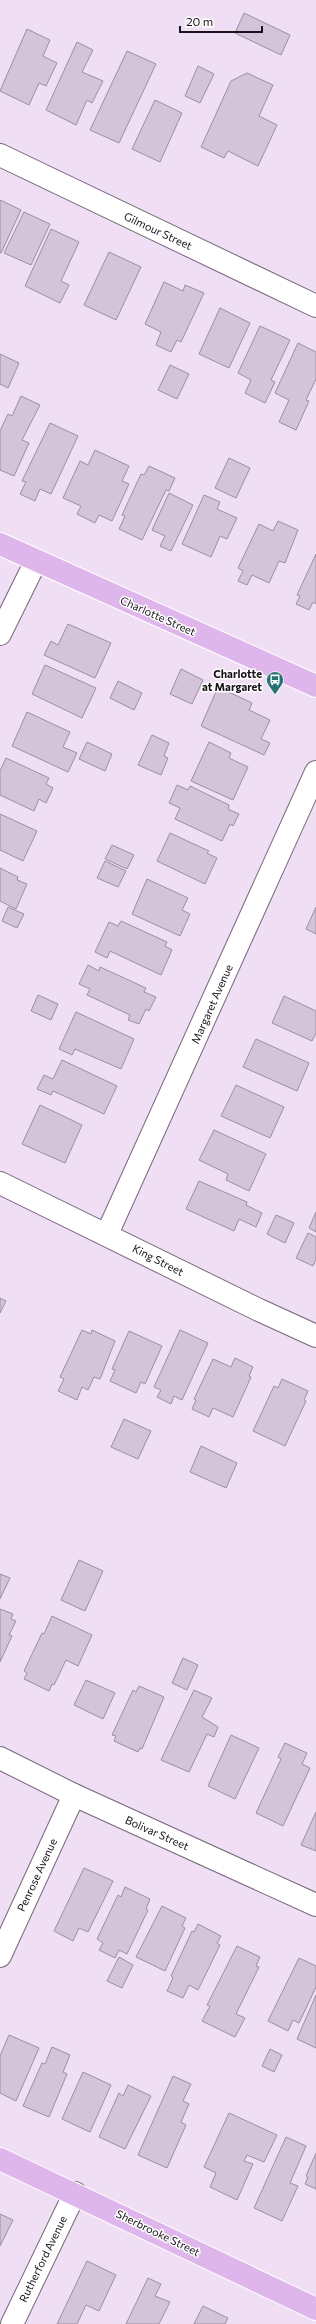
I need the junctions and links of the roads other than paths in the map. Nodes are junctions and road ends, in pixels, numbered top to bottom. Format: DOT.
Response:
graph roads {
  1 [pos="0,155"];
  2 [pos="316,306"];
  3 [pos="0,544"];
  4 [pos="36,561"];
  5 [pos="0,634"];
  6 [pos="316,686"];
  7 [pos="316,772"];
  8 [pos="0,1183"];
  9 [pos="107,1234"];
  10 [pos="316,1336"];
  11 [pos="0,1758"];
  12 [pos="74,1795"];
  13 [pos="316,1905"];
  14 [pos="0,1956"];
  15 [pos="0,2159"];
  16 [pos="75,2193"];
  17 [pos="316,2309"];
  18 [pos="12,2324"];
  1 -- 2 [label="street, Gilmour Street"];
  3 -- 4 [label="main road, Charlotte Street"];
  4 -- 5 [label="street"];
  4 -- 6 [label="main road, Charlotte Street"];
  7 -- 9 [label="street, Margaret Avenue"];
  8 -- 9 [label="street, King Street"];
  9 -- 10 [label="street, King Street"];
  11 -- 12 [label="street, Bolivar Street"];
  12 -- 13 [label="street, Bolivar Street"];
  12 -- 14 [label="street, Penrose Avenue"];
  15 -- 16 [label="main road, Sherbrooke Street"];
  16 -- 17 [label="main road, Sherbrooke Street"];
  16 -- 18 [label="street, Rutherford Avenue"];
}
